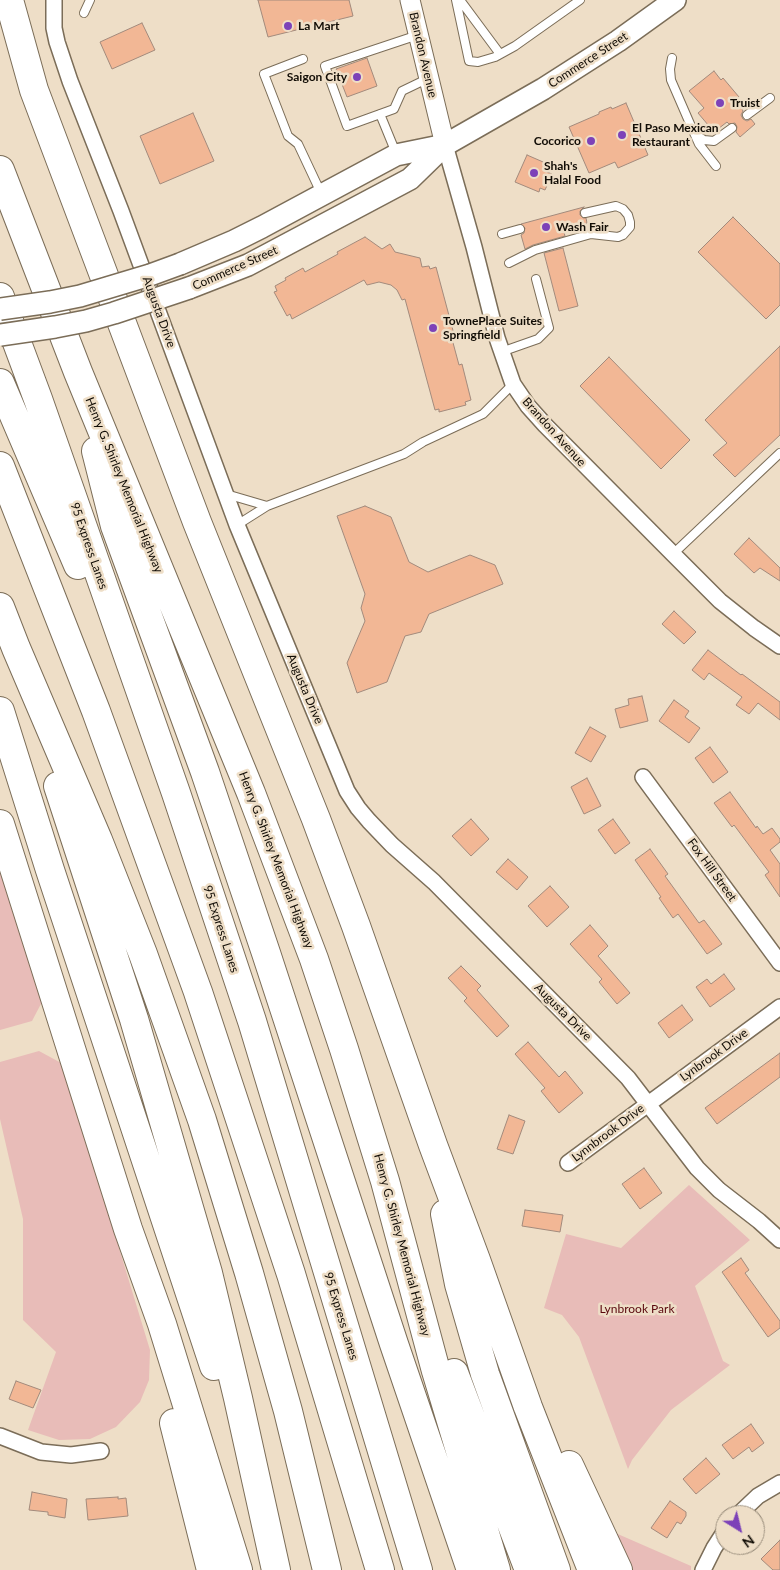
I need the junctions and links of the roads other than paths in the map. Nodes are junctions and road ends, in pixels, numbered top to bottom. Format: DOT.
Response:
graph roads {
  1 [pos="9,0"];
  2 [pos="54,0"];
  3 [pos="90,0"];
  4 [pos="410,0"];
  5 [pos="458,0"];
  6 [pos="580,0"];
  7 [pos="675,0"];
  8 [pos="84,13"];
  9 [pos="0,18"];
  10 [pos="418,35"];
  11 [pos="500,54"];
  12 [pos="672,58"];
  13 [pos="303,59"];
  14 [pos="429,78"];
  15 [pos="34,90"];
  16 [pos="770,98"];
  17 [pos="380,114"];
  18 [pos="747,115"];
  19 [pos="732,128"];
  20 [pos="694,133"];
  21 [pos="445,145"];
  22 [pos="396,155"];
  23 [pos="716,166"];
  24 [pos="0,170"];
  25 [pos="322,195"];
  26 [pos="585,213"];
  27 [pos="520,229"];
  28 [pos="502,234"];
  29 [pos="509,262"];
  30 [pos="536,279"];
  31 [pos="0,296"];
  32 [pos="0,309"];
  33 [pos="0,335"];
  34 [pos="501,352"];
  35 [pos="78,372"];
  36 [pos="0,383"];
  37 [pos="513,384"];
  38 [pos="780,453"];
  39 [pos="0,466"];
  40 [pos="225,494"];
  41 [pos="267,506"];
  42 [pos="237,525"];
  43 [pos="673,554"];
  44 [pos="0,607"];
  45 [pos="780,646"];
  46 [pos="16,648"];
  47 [pos="0,711"];
  48 [pos="643,777"];
  49 [pos="176,793"];
  50 [pos="0,824"];
  51 [pos="780,963"];
  52 [pos="780,1007"];
  53 [pos="648,1104"];
  54 [pos="433,1145"];
  55 [pos="568,1163"];
  56 [pos="385,1181"];
  57 [pos="128,1229"];
  58 [pos="780,1240"];
  59 [pos="476,1260"];
  60 [pos="0,1436"];
  61 [pos="102,1451"];
  62 [pos="780,1483"];
  63 [pos="749,1505"];
  64 [pos="269,1541"];
  65 [pos="715,1546"];
  66 [pos="211,1570"];
  67 [pos="238,1570"];
  68 [pos="276,1570"];
  69 [pos="327,1570"];
  70 [pos="380,1570"];
  71 [pos="418,1570"];
  72 [pos="470,1570"];
  73 [pos="496,1570"];
  74 [pos="529,1570"];
  75 [pos="556,1570"];
  76 [pos="592,1570"];
  77 [pos="618,1570"];
  78 [pos="703,1570"];
  1 -- 15 [label="highway"];
  2 -- 40 [label="street, Augusta Drive"];
  3 -- 8 [label="lane"];
  4 -- 10 [label="street, Brandon Avenue"];
  5 -- 11 [label="lane"];
  5 -- 11 [label="lane"];
  6 -- 11 [label="lane"];
  7 -- 21 [label="main road, Commerce Street"];
  9 -- 15 [label="highway"];
  10 -- 14 [label="street, Brandon Avenue"];
  10 -- 17 [label="lane"];
  12 -- 20 [label="lane"];
  13 -- 25 [label="lane"];
  14 -- 17 [label="lane"];
  14 -- 21 [label="street, Brandon Avenue"];
  15 -- 54 [label="highway"];
  16 -- 18 [label="lane"];
  17 -- 22 [label="lane"];
  19 -- 20 [label="lane"];
  20 -- 23 [label="lane"];
  21 -- 22 [label="main road, Commerce Street"];
  21 -- 33 [label="main road, Commerce Street, bridge"];
  21 -- 34 [label="street, Brandon Avenue"];
  22 -- 25 [label="main road, Commerce Street"];
  24 -- 35 [label="highway, Henry G. Shirley Memorial Highway"];
  25 -- 32 [label="main road, Commerce Street, bridge"];
  26 -- 29 [label="lane"];
  27 -- 28 [label="lane"];
  30 -- 34 [label="lane"];
  31 -- 49 [label="highway, 95 Express Lanes"];
  34 -- 37 [label="street, Brandon Avenue"];
  35 -- 56 [label="highway, Henry G. Shirley Memorial Highway"];
  35 -- 72 [label="highway"];
  36 -- 49 [label="highway"];
  37 -- 41 [label="lane"];
  37 -- 43 [label="street, Brandon Avenue"];
  38 -- 43 [label="lane"];
  39 -- 70 [label="highway"];
  40 -- 41 [label="lane"];
  40 -- 42 [label="street, Augusta Drive"];
  41 -- 42 [label="lane"];
  42 -- 53 [label="street, Augusta Drive"];
  43 -- 45 [label="street, Brandon Avenue"];
  44 -- 46 [label="highway"];
  46 -- 64 [label="highway"];
  46 -- 69 [label="highway"];
  47 -- 64 [label="highway"];
  48 -- 51 [label="street, Fox Hill Street"];
  49 -- 71 [label="highway, 95 Express Lanes"];
  50 -- 57 [label="highway"];
  52 -- 53 [label="street, Lynbrook Drive"];
  53 -- 55 [label="street, Lynnbrook Drive"];
  53 -- 58 [label="street, Augusta Drive"];
  54 -- 59 [label="highway"];
  54 -- 75 [label="highway"];
  56 -- 73 [label="highway, Henry G. Shirley Memorial Highway"];
  56 -- 74 [label="highway"];
  57 -- 66 [label="highway"];
  57 -- 67 [label="highway"];
  59 -- 76 [label="highway"];
  59 -- 77 [label="highway"];
  60 -- 61 [label="street"];
  62 -- 63 [label="street"];
  64 -- 68 [label="highway"];
  65 -- 78 [label="street"];
}
